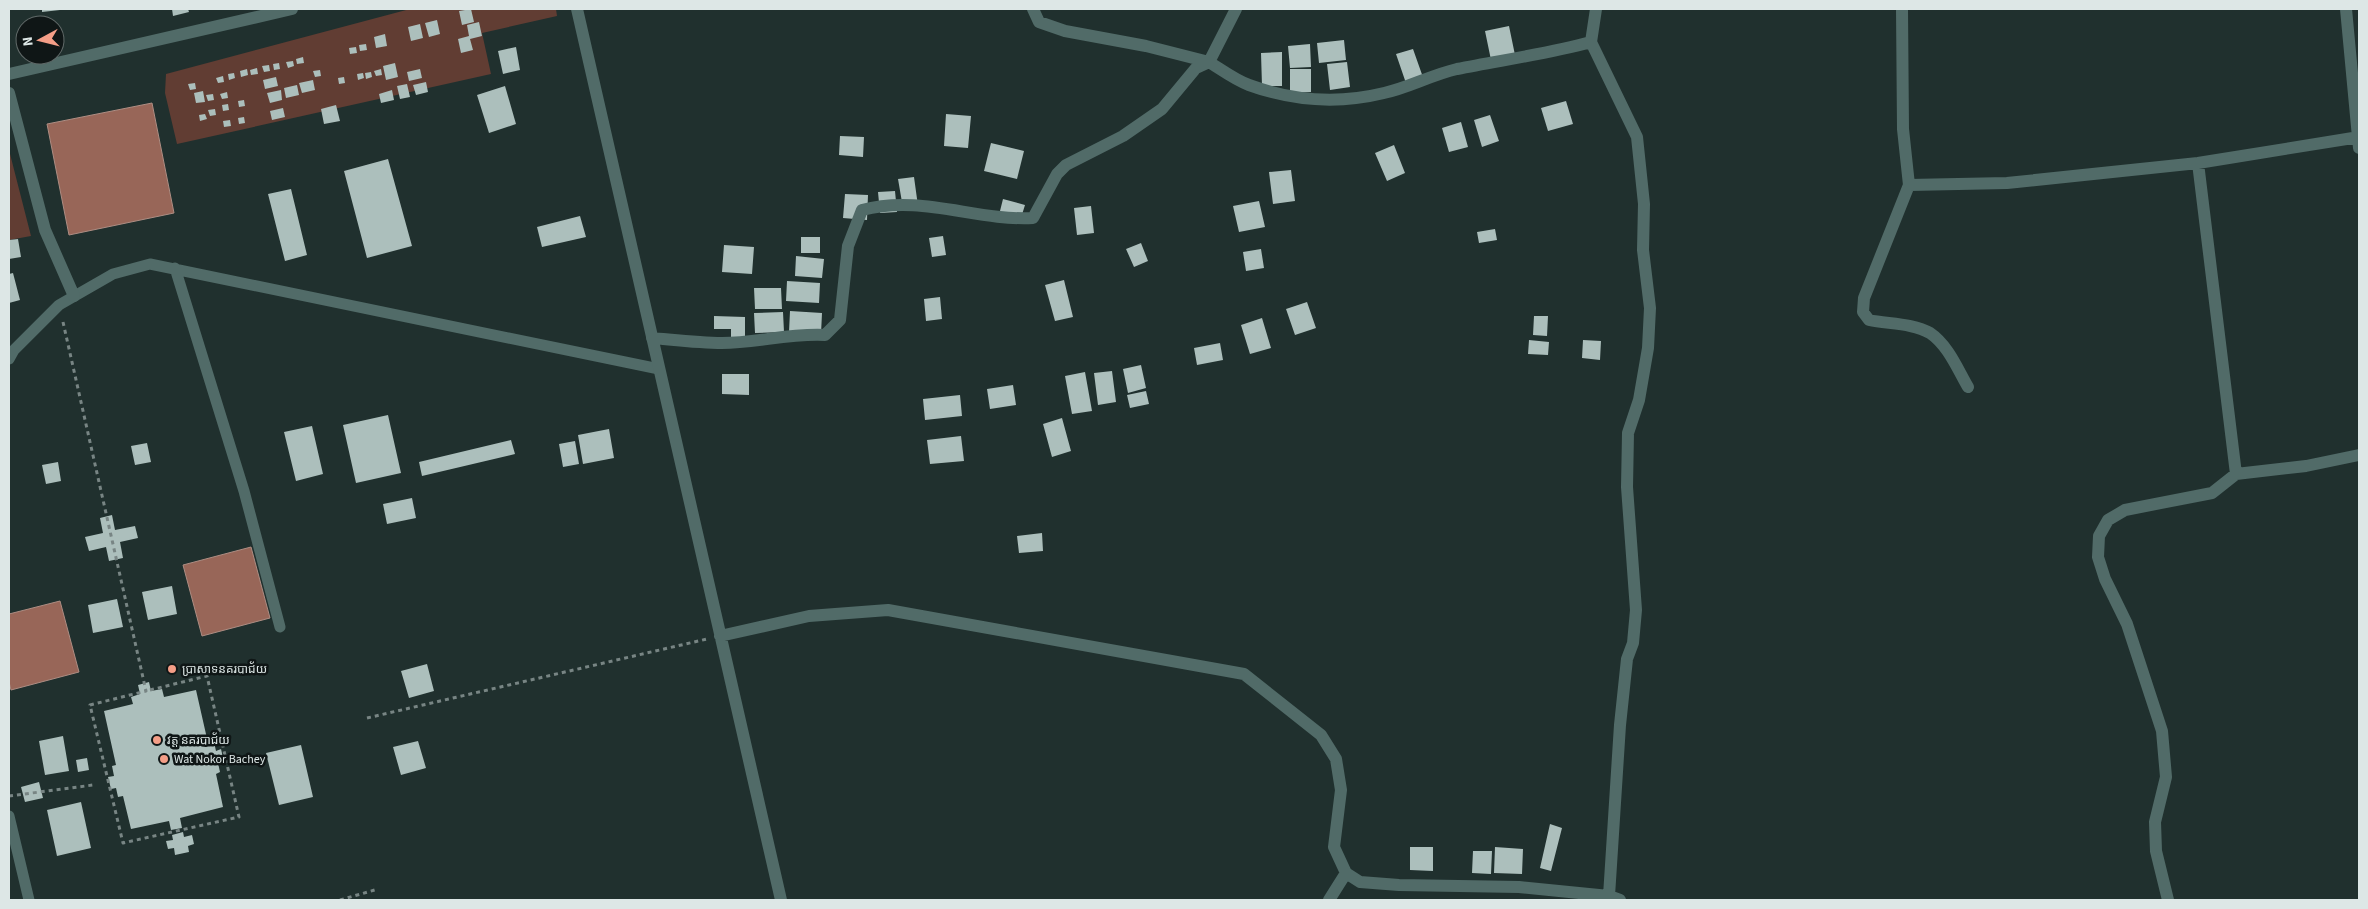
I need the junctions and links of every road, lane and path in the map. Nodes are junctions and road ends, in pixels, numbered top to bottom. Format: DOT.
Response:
graph roads {
  1 [pos="292,9"];
  2 [pos="577,9"];
  3 [pos="1033,9"];
  4 [pos="1236,9"];
  5 [pos="1596,9"];
  6 [pos="1902,9"];
  7 [pos="2346,9"];
  8 [pos="1591,42"];
  9 [pos="1209,62"];
  10 [pos="9,74"];
  11 [pos="9,93"];
  12 [pos="2359,141"];
  13 [pos="2198,163"];
  14 [pos="1909,185"];
  15 [pos="175,268"];
  16 [pos="74,296"];
  17 [pos="60,304"];
  18 [pos="652,338"];
  19 [pos="9,359"];
  20 [pos="659,369"];
  21 [pos="1968,387"];
  22 [pos="2359,455"];
  23 [pos="2236,474"];
  24 [pos="280,627"];
  25 [pos="720,636"];
  26 [pos="146,691"];
  27 [pos="367,718"];
  28 [pos="93,785"];
  29 [pos="9,796"];
  30 [pos="9,816"];
  31 [pos="1346,873"];
  32 [pos="378,889"];
  33 [pos="1614,898"];
  34 [pos="30,900"];
  35 [pos="340,900"];
  36 [pos="781,900"];
  37 [pos="1328,900"];
  38 [pos="2168,900"];
  1 -- 10 [label="street"];
  2 -- 18 [label="street"];
  3 -- 9 [label="street"];
  4 -- 9 [label="street"];
  5 -- 8 [label="street"];
  6 -- 14 [label="street"];
  7 -- 12 [label="street"];
  8 -- 9 [label="street"];
  8 -- 33 [label="street"];
  9 -- 18 [label="street"];
  11 -- 16 [label="street"];
  12 -- 13 [label="street"];
  13 -- 14 [label="street"];
  13 -- 23 [label="street"];
  14 -- 21 [label="street"];
  15 -- 16 [label="lane"];
  15 -- 20 [label="lane"];
  15 -- 24 [label="lane"];
  16 -- 17 [label="lane"];
  17 -- 19 [label="lane"];
  17 -- 26 [label="path"];
  18 -- 20 [label="street"];
  20 -- 25 [label="street"];
  22 -- 23 [label="street"];
  23 -- 38 [label="street"];
  25 -- 27 [label="path"];
  25 -- 31 [label="street"];
  25 -- 36 [label="street"];
  26 -- 26 [label="path"];
  28 -- 29 [label="path"];
  30 -- 34 [label="lane"];
  31 -- 33 [label="street"];
  31 -- 37 [label="street"];
  32 -- 35 [label="path"];
}
